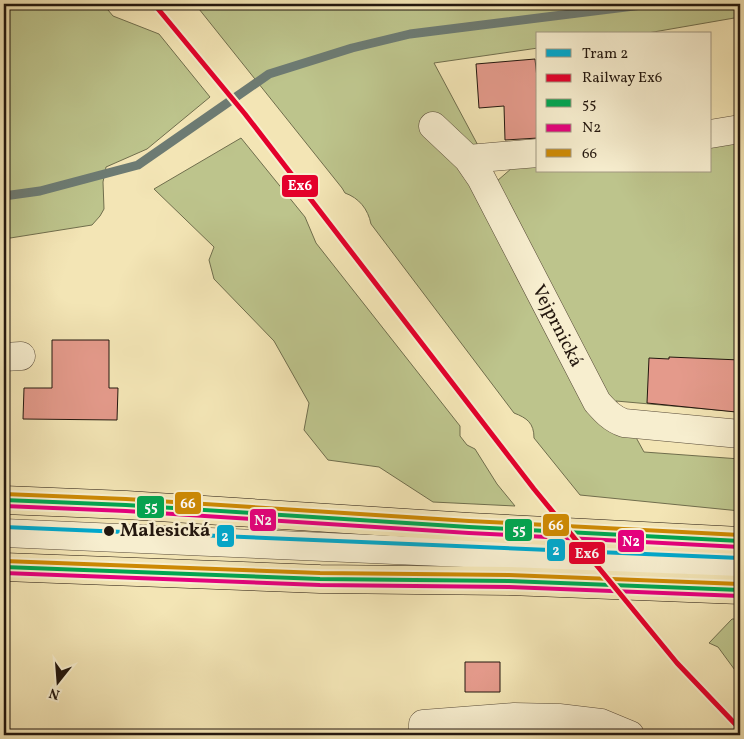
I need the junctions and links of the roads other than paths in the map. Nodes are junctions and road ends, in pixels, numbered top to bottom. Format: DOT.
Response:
graph roads {
  1 [pos="433,126"];
  2 [pos="740,128"];
  3 [pos="712,134"];
  4 [pos="536,153"];
  5 [pos="468,159"];
  6 [pos="740,434"];
  7 [pos="4,500"];
  8 [pos="4,533"];
  9 [pos="740,541"];
  10 [pos="740,565"];
  11 [pos="4,568"];
  12 [pos="740,590"];
  13 [pos="423,730"];
  14 [pos="630,735"];
  1 -- 5 [label="street, Vejprnická"];
  2 -- 3 [label="street"];
  4 -- 5 [label="street"];
  5 -- 6 [label="street, Vejprnická"];
  7 -- 9 [label="main road"];
  8 -- 10 [label="street"];
  11 -- 12 [label="main road"];
  13 -- 14 [label="street"];
}
